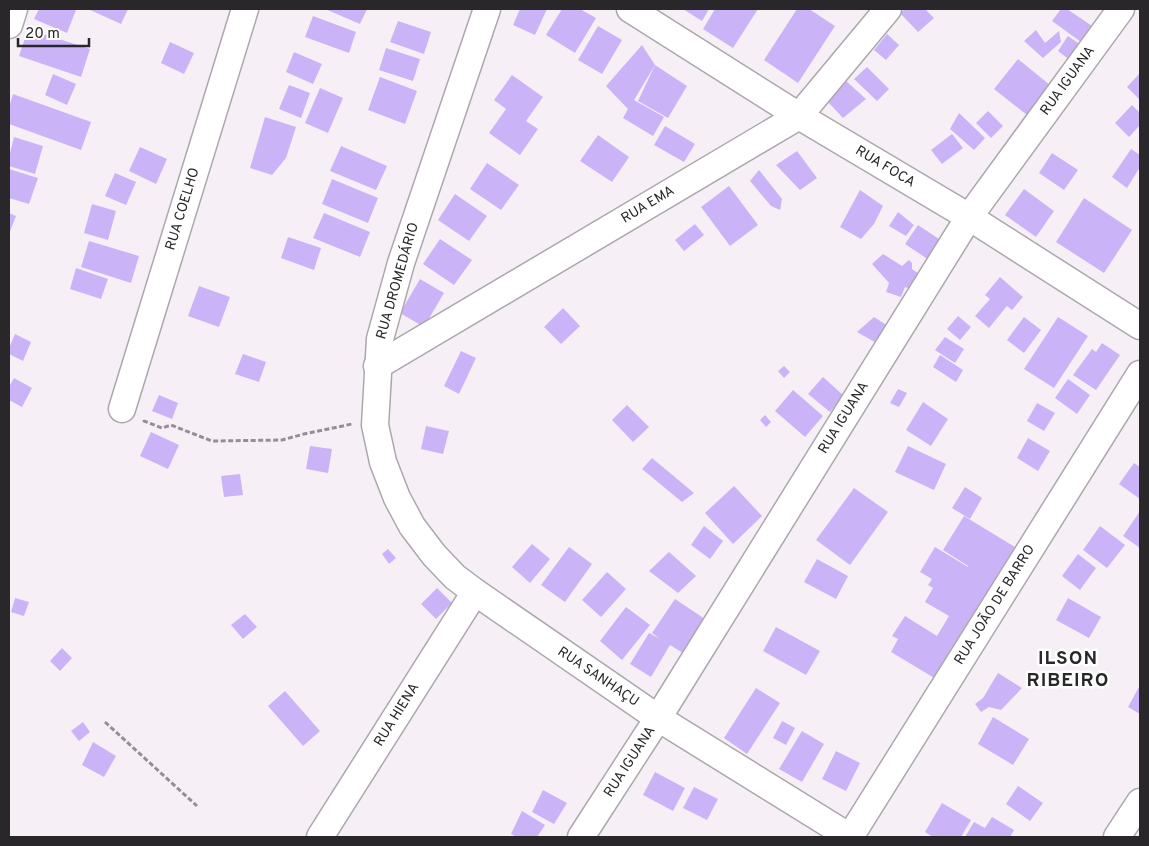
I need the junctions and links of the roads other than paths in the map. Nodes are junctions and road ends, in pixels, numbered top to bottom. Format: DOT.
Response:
graph roads {
  1 [pos="14,9"];
  2 [pos="245,9"];
  3 [pos="488,9"];
  4 [pos="630,9"];
  5 [pos="888,9"];
  6 [pos="1121,9"];
  7 [pos="9,25"];
  8 [pos="799,116"];
  9 [pos="969,217"];
  10 [pos="1140,326"];
  11 [pos="377,366"];
  12 [pos="1140,374"];
  13 [pos="132,411"];
  14 [pos="475,592"];
  15 [pos="658,718"];
  16 [pos="1140,802"];
  17 [pos="320,837"];
  18 [pos="581,837"];
  19 [pos="850,837"];
  20 [pos="1117,837"];
  1 -- 7 [label="street"];
  2 -- 13 [label="street, RUA COELHO"];
  3 -- 11 [label="street, RUA DROMEDÁRIO"];
  4 -- 8 [label="street, RUA FOCA"];
  5 -- 8 [label="street, RUA EMA"];
  6 -- 9 [label="street, RUA IGUANA"];
  8 -- 9 [label="street, RUA FOCA"];
  8 -- 11 [label="street, RUA EMA"];
  9 -- 10 [label="street, RUA FOCA"];
  9 -- 15 [label="street, RUA IGUANA"];
  11 -- 14 [label="street, RUA DROMEDÁRIO"];
  12 -- 19 [label="street, RUA JOÃO DE BARRO"];
  14 -- 15 [label="street, RUA SANHAÇU"];
  14 -- 17 [label="street, RUA HIENA"];
  15 -- 18 [label="street, RUA IGUANA"];
  15 -- 19 [label="street, RUA SANHAÇU"];
  16 -- 20 [label="street"];
}
